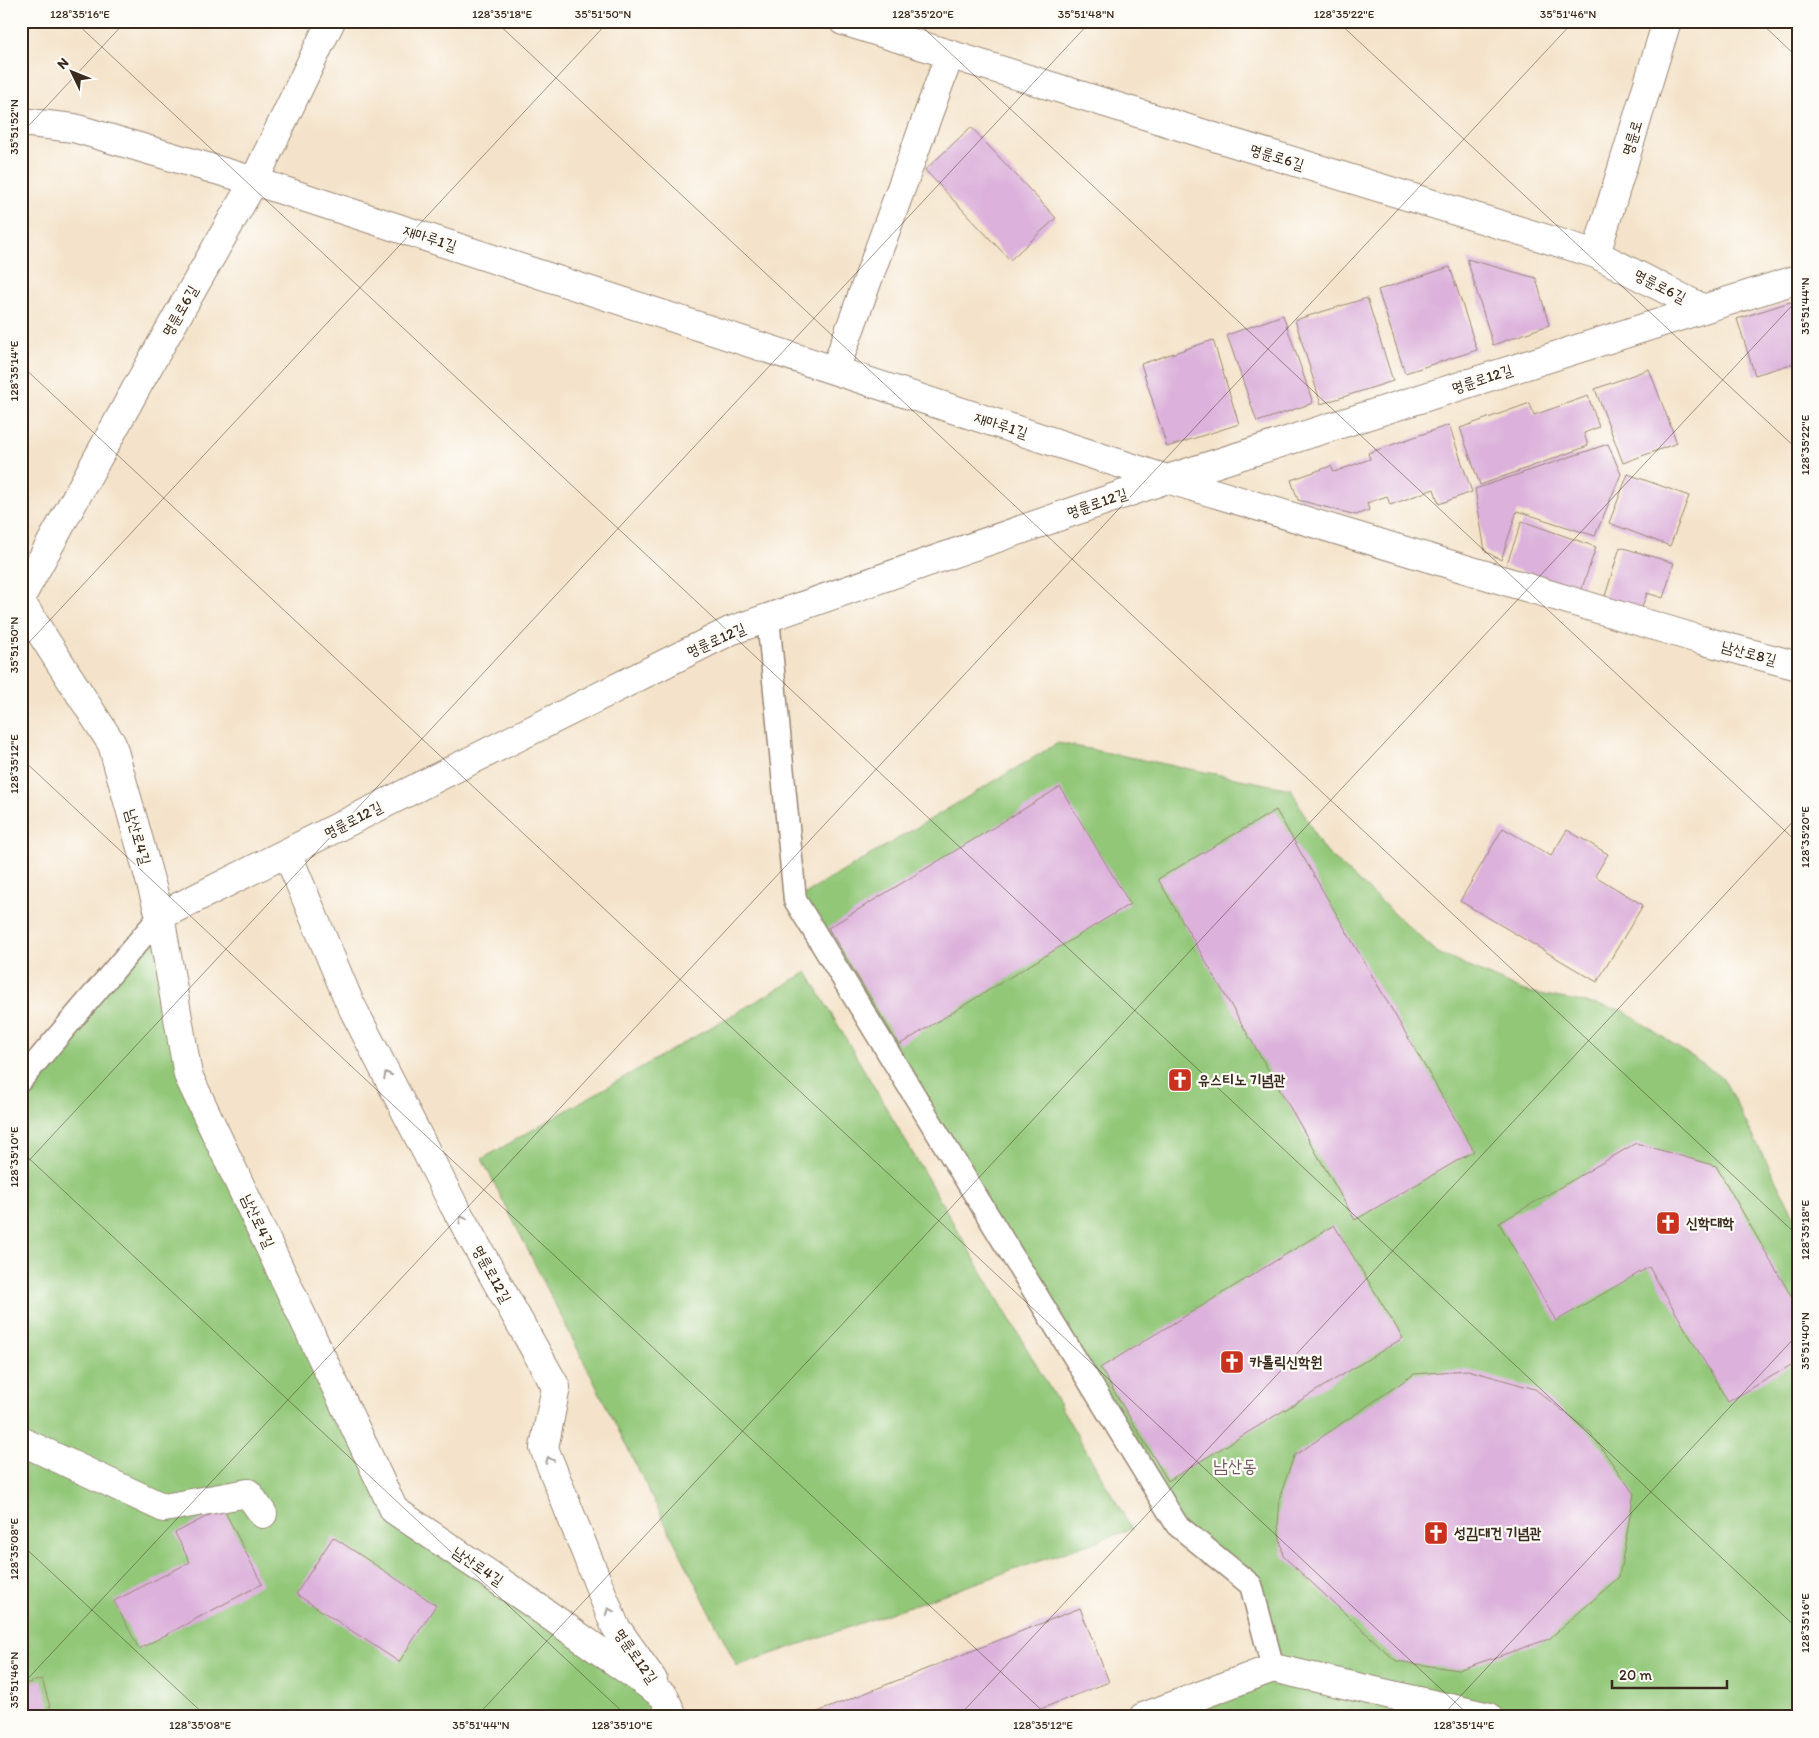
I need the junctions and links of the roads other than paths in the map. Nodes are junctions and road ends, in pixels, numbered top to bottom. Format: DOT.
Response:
graph roads {
  1 [pos="331,21"];
  2 [pos="843,21"];
  3 [pos="1667,21"];
  4 [pos="950,54"];
  5 [pos="21,122"];
  6 [pos="254,181"];
  7 [pos="1596,254"];
  8 [pos="1798,279"];
  9 [pos="1704,309"];
  10 [pos="835,370"];
  11 [pos="1167,479"];
  12 [pos="21,597"];
  13 [pos="21,602"];
  14 [pos="768,618"];
  15 [pos="1798,666"];
  16 [pos="286,853"];
  17 [pos="160,916"];
  18 [pos="21,1080"];
  19 [pos="21,1441"];
  20 [pos="263,1514"];
  21 [pos="1273,1668"];
  22 [pos="668,1706"];
  23 [pos="1144,1717"];
  24 [pos="1489,1717"];
  1 -- 6 [label="street, 명륜로6길"];
  2 -- 4 [label="street, 명륜로6길"];
  3 -- 7 [label="street, 명륜로"];
  4 -- 7 [label="street, 명륜로6길"];
  4 -- 10 [label="street"];
  5 -- 6 [label="street, 재마루1길"];
  6 -- 10 [label="street, 재마루1길"];
  6 -- 12 [label="street, 명륜로6길"];
  7 -- 9 [label="street, 명륜로6길"];
  8 -- 9 [label="street, 명륜로12길"];
  9 -- 11 [label="street, 명륜로12길"];
  10 -- 11 [label="street, 재마루1길"];
  11 -- 14 [label="street, 명륜로12길"];
  11 -- 15 [label="street, 남산로8길"];
  13 -- 17 [label="street, 남산로4길"];
  14 -- 16 [label="street, 명륜로12길"];
  14 -- 21 [label="lane"];
  16 -- 17 [label="street, 명륜로12길"];
  22 -- 16 [label="street, 명륜로12길, one-way"];
  17 -- 18 [label="lane"];
  17 -- 22 [label="street, 남산로4길"];
  19 -- 20 [label="street"];
  21 -- 23 [label="street"];
  21 -- 24 [label="street"];
}
